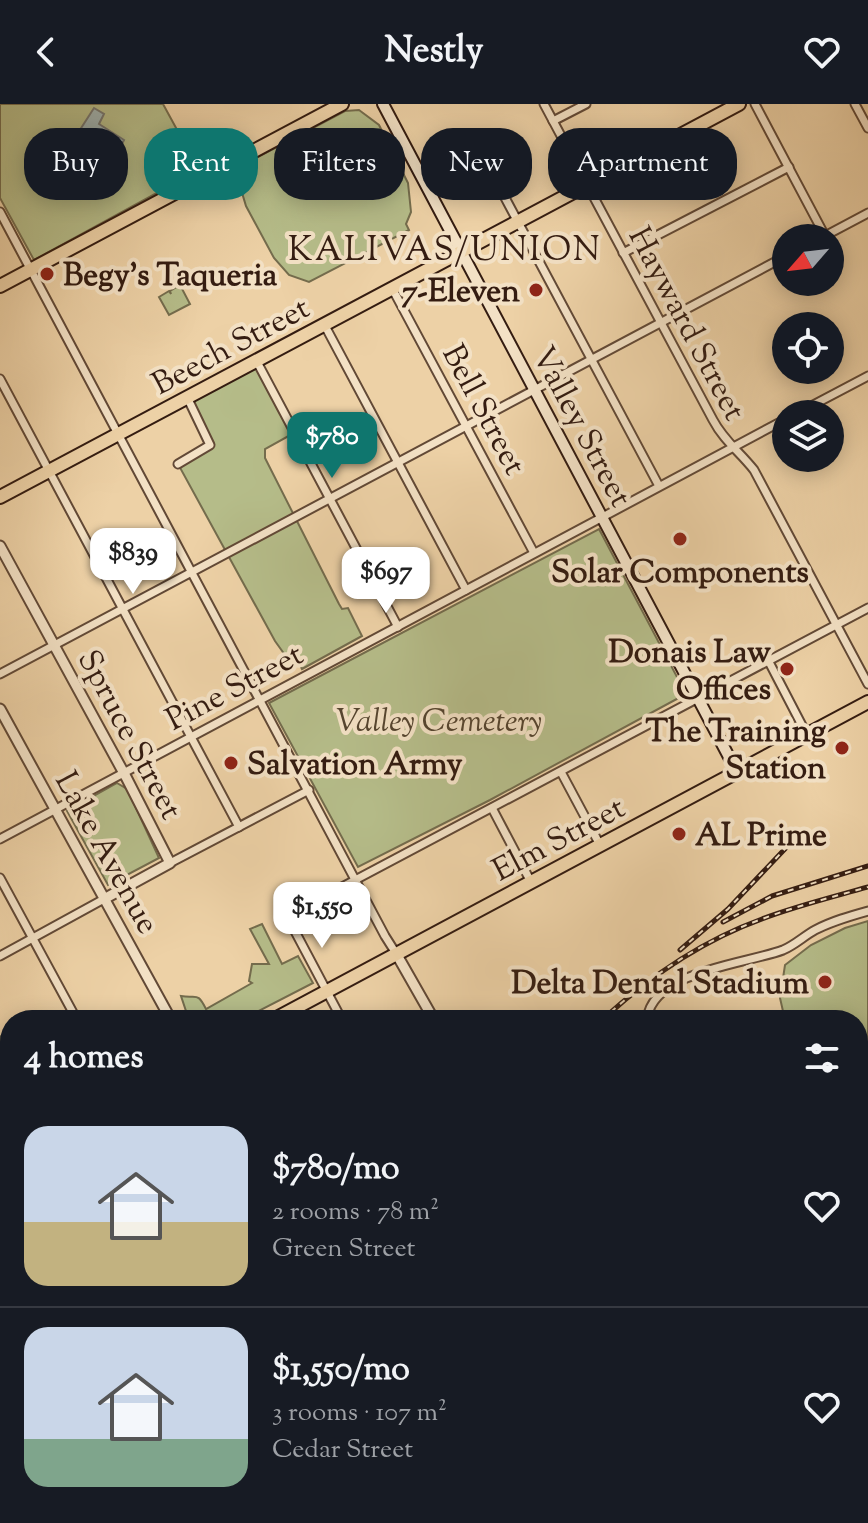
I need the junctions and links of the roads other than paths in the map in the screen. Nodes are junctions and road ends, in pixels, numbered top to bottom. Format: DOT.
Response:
graph roads {
  1 [pos="342,104"];
  2 [pos="383,104"];
  3 [pos="544,104"];
  4 [pos="586,104"];
  5 [pos="739,104"];
  6 [pos="755,104"];
  7 [pos="855,104"];
  8 [pos="553,121"];
  9 [pos="557,128"];
  10 [pos="695,128"];
  11 [pos="868,128"];
  12 [pos="789,167"];
  13 [pos="507,200"];
  14 [pos="561,200"];
  15 [pos="595,200"];
  16 [pos="0,212"];
  17 [pos="868,213"];
  18 [pos="519,222"];
  19 [pos="817,224"];
  20 [pos="844,226"];
  21 [pos="461,252"];
  22 [pos="623,253"];
  23 [pos="772,264"];
  24 [pos="30,270"];
  25 [pos="0,286"];
  26 [pos="392,288"];
  27 [pos="661,323"];
  28 [pos="324,324"];
  29 [pos="592,359"];
  30 [pos="256,360"];
  31 [pos="868,376"];
  32 [pos="0,379"];
  33 [pos="536,389"];
  34 [pos="187,397"];
  35 [pos="823,400"];
  36 [pos="466,426"];
  37 [pos="772,426"];
  38 [pos="118,434"];
  39 [pos="733,447"];
  40 [pos="398,463"];
  41 [pos="178,464"];
  42 [pos="49,471"];
  43 [pos="659,486"];
  44 [pos="0,497"];
  45 [pos="330,499"];
  46 [pos="602,516"];
  47 [pos="0,546"];
  48 [pos="534,553"];
  49 [pos="192,573"];
  50 [pos="466,590"];
  51 [pos="868,608"];
  52 [pos="122,609"];
  53 [pos="836,625"];
  54 [pos="398,627"];
  55 [pos="53,646"];
  56 [pos="768,660"];
  57 [pos="0,674"];
  58 [pos="868,684"];
  59 [pos="698,698"];
  60 [pos="259,699"];
  61 [pos="868,702"];
  62 [pos="0,709"];
  63 [pos="807,735"];
  64 [pos="190,736"];
  65 [pos="123,772"];
  66 [pos="561,772"];
  67 [pos="737,772"];
  68 [pos="309,790"];
  69 [pos="492,808"];
  70 [pos="54,809"];
  71 [pos="239,827"];
  72 [pos="0,839"];
  73 [pos="600,845"];
  74 [pos="170,863"];
  75 [pos="0,878"];
  76 [pos="356,880"];
  77 [pos="531,882"];
  78 [pos="104,899"];
  79 [pos="868,911"];
  80 [pos="33,939"];
  81 [pos="397,955"];
  82 [pos="0,956"];
  83 [pos="327,991"];
  84 [pos="72,1010"];
  85 [pos="165,1010"];
  86 [pos="292,1010"];
  87 [pos="337,1010"];
  88 [pos="428,1010"];
  89 [pos="649,1010"];
  1 -- 24 [label="main road"];
  2 -- 21 [label="main road, Valley Street"];
  3 -- 8 [label="street, Hayward Street"];
  4 -- 8 [label="street"];
  5 -- 10 [label="main road, Beech Street"];
  6 -- 12 [label="street"];
  7 -- 11 [label="street"];
  8 -- 9 [label="street, Hayward Street"];
  12 -- 19 [label="street"];
  12 -- 22 [label="street"];
  13 -- 18 [label="street"];
  14 -- 18 [label="main road, Beech Street"];
  15 -- 22 [label="street, Hayward Street"];
  16 -- 24 [label="street"];
  17 -- 20 [label="street"];
  18 -- 21 [label="main road, Beech Street"];
  18 -- 29 [label="street"];
  21 -- 26 [label="main road, Beech Street"];
  21 -- 33 [label="main road, Valley Street"];
  22 -- 27 [label="street, Hayward Street"];
  23 -- 27 [label="street"];
  24 -- 25 [label="main road"];
  24 -- 38 [label="street"];
  26 -- 28 [label="main road, Beech Street"];
  26 -- 36 [label="street, Bell Street"];
  27 -- 29 [label="street"];
  27 -- 39 [label="street, Hayward Street"];
  28 -- 30 [label="main road, Beech Street"];
  28 -- 40 [label="street"];
  29 -- 33 [label="street"];
  29 -- 43 [label="street"];
  30 -- 34 [label="main road, Beech Street"];
  30 -- 45 [label="street"];
  31 -- 35 [label="street"];
  32 -- 42 [label="street"];
  33 -- 36 [label="street"];
  33 -- 46 [label="main road, Valley Street"];
  34 -- 38 [label="main road, Beech Street"];
  34 -- 41 [label="street"];
  36 -- 40 [label="street"];
  36 -- 48 [label="street, Bell Street"];
  37 -- 39 [label="street, Pine Street"];
  38 -- 42 [label="main road, Beech Street"];
  38 -- 49 [label="street"];
  39 -- 43 [label="street, Pine Street"];
  39 -- 53 [label="street, Hayward Street"];
  40 -- 45 [label="street"];
  40 -- 50 [label="street"];
  42 -- 44 [label="main road, Beech Street"];
  42 -- 52 [label="street"];
  43 -- 46 [label="street, Pine Street"];
  45 -- 49 [label="street"];
  45 -- 54 [label="street"];
  46 -- 48 [label="street, Pine Street"];
  46 -- 59 [label="main road, Valley Street"];
  47 -- 55 [label="street, Spruce Street"];
  48 -- 50 [label="street, Pine Street"];
  49 -- 52 [label="street"];
  49 -- 60 [label="street"];
  50 -- 54 [label="street, Pine Street"];
  51 -- 53 [label="street"];
  52 -- 55 [label="street"];
  52 -- 64 [label="street"];
  53 -- 56 [label="street"];
  53 -- 58 [label="street, Hayward Street"];
  54 -- 60 [label="street, Pine Street"];
  55 -- 57 [label="street"];
  55 -- 65 [label="street, Spruce Street"];
  56 -- 59 [label="street"];
  56 -- 63 [label="street"];
  59 -- 66 [label="street"];
  59 -- 67 [label="main road, Valley Street"];
  60 -- 64 [label="street, Pine Street"];
  60 -- 68 [label="street"];
  61 -- 63 [label="main road, Elm Street"];
  62 -- 70 [label="street, Lake Avenue"];
  63 -- 67 [label="main road, Elm Street"];
  64 -- 65 [label="street, Pine Street"];
  64 -- 71 [label="street"];
  65 -- 70 [label="street, Pine Street"];
  65 -- 74 [label="street, Spruce Street"];
  66 -- 69 [label="street"];
  66 -- 73 [label="street"];
  67 -- 73 [label="main road, Elm Street"];
  68 -- 71 [label="street"];
  68 -- 76 [label="street"];
  69 -- 76 [label="street"];
  69 -- 77 [label="street"];
  70 -- 72 [label="street, Pine Street"];
  70 -- 78 [label="street, Lake Avenue"];
  71 -- 74 [label="street"];
  73 -- 77 [label="main road, Elm Street"];
  74 -- 78 [label="street"];
  75 -- 80 [label="street"];
  76 -- 81 [label="street"];
  76 -- 83 [label="street"];
  77 -- 81 [label="main road, Elm Street"];
  78 -- 80 [label="street"];
  78 -- 85 [label="street, Lake Avenue"];
  79 -- 89 [label="street"];
  80 -- 82 [label="street"];
  80 -- 84 [label="street"];
  81 -- 83 [label="main road, Elm Street"];
  81 -- 88 [label="street"];
  83 -- 86 [label="main road, Elm Street"];
  83 -- 87 [label="street"];
}
